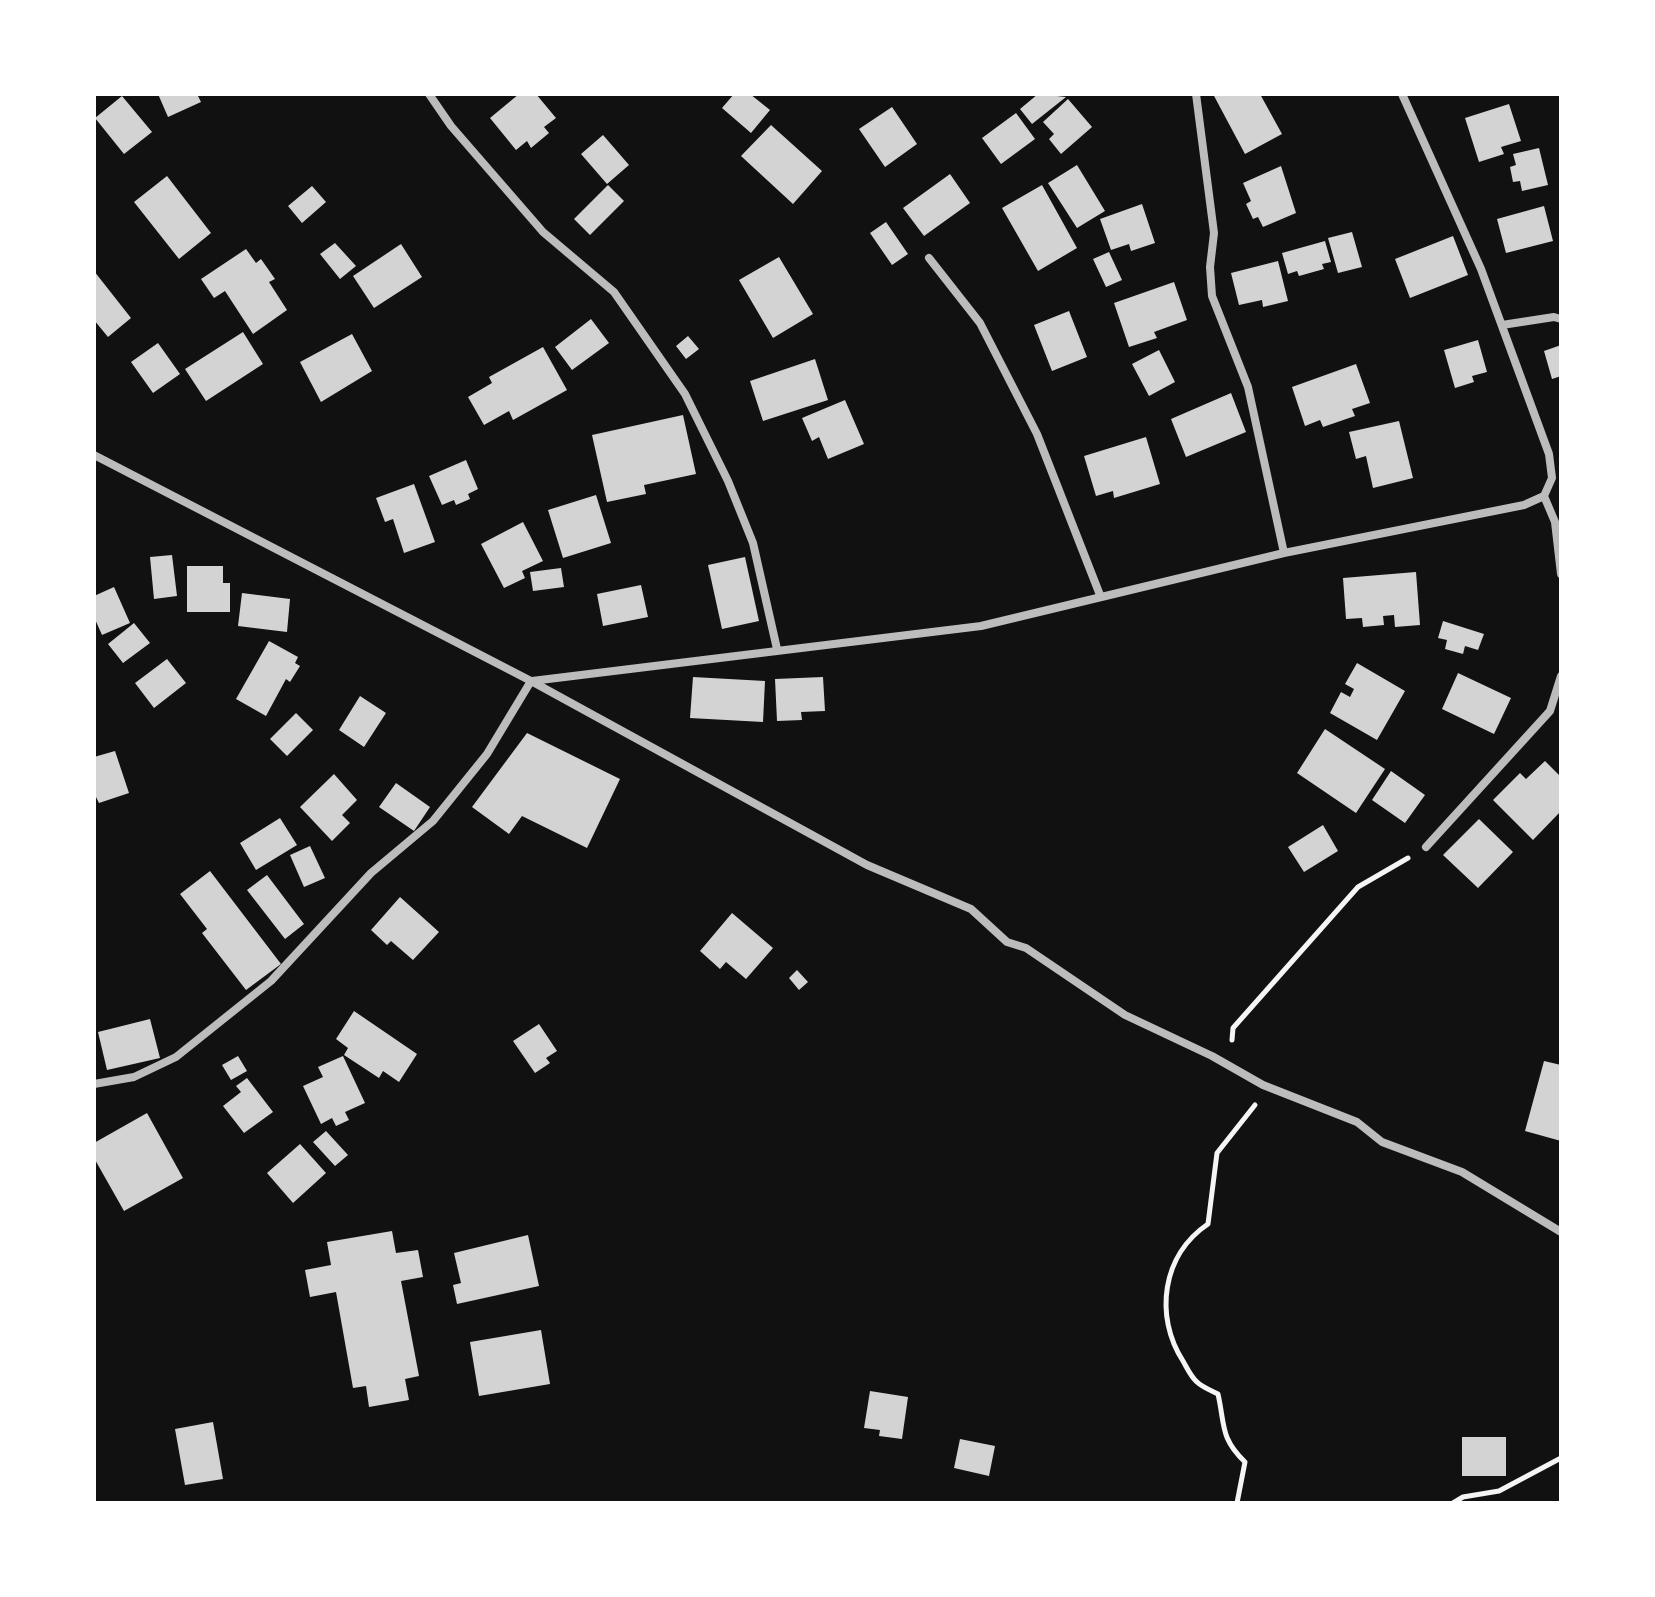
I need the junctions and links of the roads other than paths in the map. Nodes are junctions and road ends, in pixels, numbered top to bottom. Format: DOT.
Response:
graph roads {
  1 [pos="429,94"];
  2 [pos="1196,94"];
  3 [pos="1402,94"];
  4 [pos="929,258"];
  5 [pos="1561,319"];
  6 [pos="1502,325"];
  7 [pos="94,455"];
  8 [pos="1544,496"];
  9 [pos="1284,553"];
  10 [pos="1561,574"];
  11 [pos="1100,595"];
  12 [pos="777,649"];
  13 [pos="1561,676"];
  14 [pos="531,681"];
  15 [pos="1426,847"];
  16 [pos="94,1084"];
  17 [pos="1561,1232"];
  1 -- 12 [label="street"];
  2 -- 9 [label="street"];
  3 -- 6 [label="street"];
  4 -- 11 [label="street"];
  5 -- 6 [label="street"];
  6 -- 8 [label="street"];
  7 -- 14 [label="street"];
  8 -- 9 [label="street"];
  8 -- 10 [label="street"];
  9 -- 11 [label="street"];
  11 -- 12 [label="street"];
  12 -- 14 [label="street"];
  13 -- 15 [label="street"];
  14 -- 16 [label="street"];
  14 -- 17 [label="street"];
}
